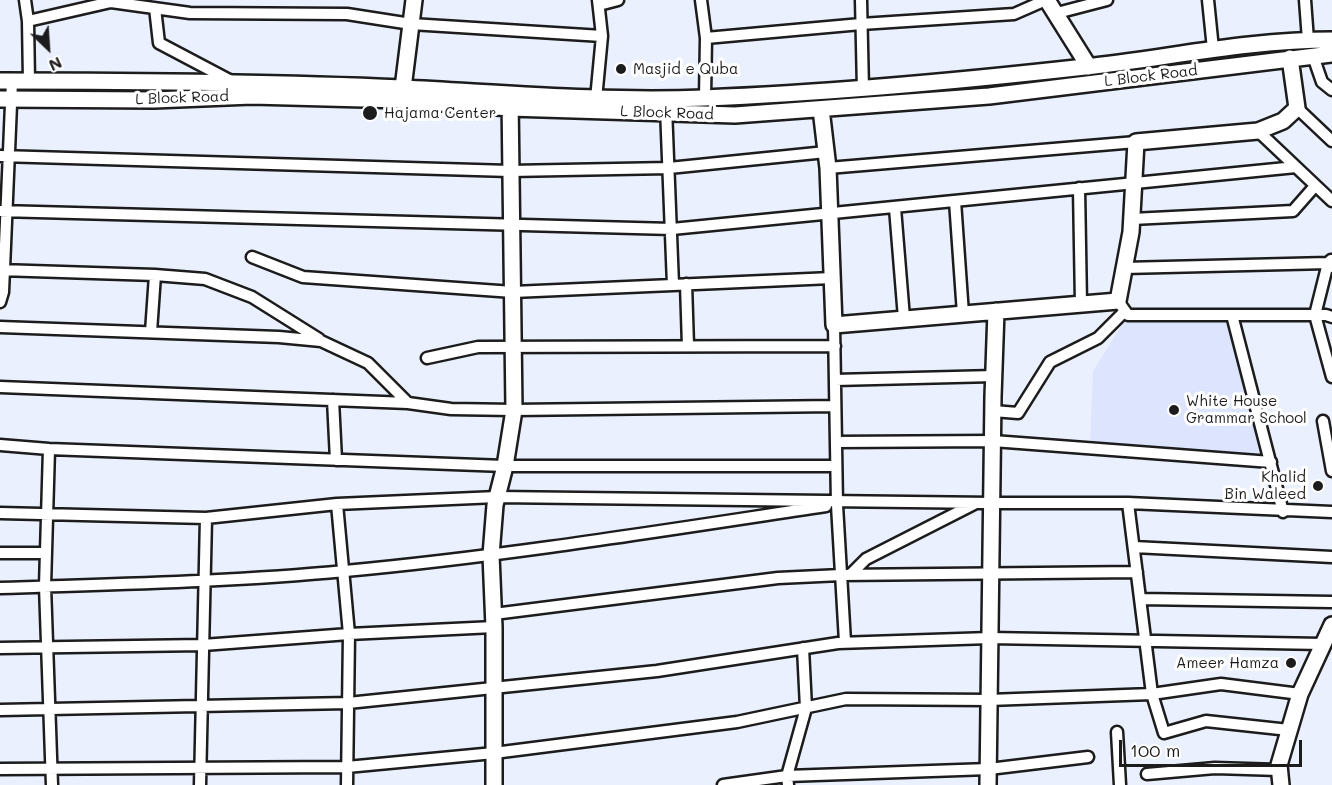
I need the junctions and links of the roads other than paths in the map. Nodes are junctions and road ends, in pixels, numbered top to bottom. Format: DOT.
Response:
graph roads {
  1 [pos="25,0"];
  2 [pos="414,0"];
  3 [pos="618,0"];
  4 [pos="701,0"];
  5 [pos="861,0"];
  6 [pos="1047,0"];
  7 [pos="1107,0"];
  8 [pos="1208,0"];
  9 [pos="1305,0"];
  10 [pos="100,2"];
  11 [pos="598,2"];
  12 [pos="155,8"];
  13 [pos="1057,13"];
  14 [pos="28,21"];
  15 [pos="411,24"];
  16 [pos="861,24"];
  17 [pos="602,36"];
  18 [pos="706,38"];
  19 [pos="1308,40"];
  20 [pos="1332,40"];
  21 [pos="1212,50"];
  22 [pos="1332,54"];
  23 [pos="1313,56"];
  24 [pos="1290,58"];
  25 [pos="1089,67"];
  26 [pos="6,81"];
  27 [pos="29,81"];
  28 [pos="234,82"];
  29 [pos="403,88"];
  30 [pos="863,90"];
  31 [pos="1332,90"];
  32 [pos="705,98"];
  33 [pos="6,99"];
  34 [pos="596,99"];
  35 [pos="510,101"];
  36 [pos="666,106"];
  37 [pos="1297,108"];
  38 [pos="821,109"];
  39 [pos="1258,131"];
  40 [pos="1332,141"];
  41 [pos="1136,142"];
  42 [pos="826,152"];
  43 [pos="5,156"];
  44 [pos="1296,167"];
  45 [pos="669,168"];
  46 [pos="828,168"];
  47 [pos="510,171"];
  48 [pos="1134,183"];
  49 [pos="1315,186"];
  50 [pos="1079,188"];
  51 [pos="955,201"];
  52 [pos="1332,201"];
  53 [pos="895,208"];
  54 [pos="4,211"];
  55 [pos="830,214"];
  56 [pos="1132,219"];
  57 [pos="512,225"];
  58 [pos="672,229"];
  59 [pos="252,257"];
  60 [pos="1331,262"];
  61 [pos="1124,268"];
  62 [pos="2,270"];
  63 [pos="154,275"];
  64 [pos="832,278"];
  65 [pos="686,284"];
  66 [pos="673,285"];
  67 [pos="513,292"];
  68 [pos="0,302"];
  69 [pos="1081,304"];
  70 [pos="1122,306"];
  71 [pos="996,311"];
  72 [pos="963,314"];
  73 [pos="1232,315"];
  74 [pos="1315,315"];
  75 [pos="1332,317"];
  76 [pos="904,318"];
  77 [pos="834,325"];
  78 [pos="0,327"];
  79 [pos="151,332"];
  80 [pos="321,341"];
  81 [pos="513,346"];
  82 [pos="688,346"];
  83 [pos="834,346"];
  84 [pos="427,358"];
  85 [pos="994,376"];
  86 [pos="1332,377"];
  87 [pos="835,380"];
  88 [pos="0,387"];
  89 [pos="333,400"];
  90 [pos="408,403"];
  91 [pos="835,406"];
  92 [pos="514,410"];
  93 [pos="993,411"];
  94 [pos="1323,421"];
  95 [pos="993,441"];
  96 [pos="836,442"];
  97 [pos="0,445"];
  98 [pos="49,449"];
  99 [pos="336,460"];
  100 [pos="1271,462"];
  101 [pos="505,466"];
  102 [pos="836,466"];
  103 [pos="1332,471"];
  104 [pos="497,497"];
  105 [pos="837,503"];
  106 [pos="984,503"];
  107 [pos="1128,503"];
  108 [pos="337,504"];
  109 [pos="1283,512"];
  110 [pos="1332,512"];
  111 [pos="0,513"];
  112 [pos="47,515"];
  113 [pos="206,518"];
  114 [pos="1134,547"];
  115 [pos="0,553"];
  116 [pos="46,553"];
  117 [pos="491,555"];
  118 [pos="1332,557"];
  119 [pos="344,571"];
  120 [pos="1137,572"];
  121 [pos="991,574"];
  122 [pos="846,575"];
  123 [pos="205,580"];
  124 [pos="45,586"];
  125 [pos="0,588"];
  126 [pos="1140,599"];
  127 [pos="1332,602"];
  128 [pos="494,620"];
  129 [pos="1332,625"];
  130 [pos="350,634"];
  131 [pos="990,638"];
  132 [pos="1146,641"];
  133 [pos="845,642"];
  134 [pos="203,645"];
  135 [pos="1323,645"];
  136 [pos="47,647"];
  137 [pos="0,648"];
  138 [pos="803,648"];
  139 [pos="494,690"];
  140 [pos="1152,694"];
  141 [pos="1300,694"];
  142 [pos="989,700"];
  143 [pos="348,703"];
  144 [pos="202,706"];
  145 [pos="806,708"];
  146 [pos="0,710"];
  147 [pos="49,710"];
  148 [pos="1289,730"];
  149 [pos="1117,732"];
  150 [pos="494,753"];
  151 [pos="1088,757"];
  152 [pos="347,767"];
  153 [pos="51,768"];
  154 [pos="0,769"];
  155 [pos="200,769"];
  156 [pos="1147,774"];
  157 [pos="988,777"];
  158 [pos="1280,778"];
  159 [pos="788,781"];
  160 [pos="52,785"];
  161 [pos="200,785"];
  162 [pos="347,785"];
  163 [pos="494,785"];
  164 [pos="723,785"];
  165 [pos="1120,785"];
  1 -- 14 [label="street"];
  2 -- 15 [label="main road"];
  3 -- 11 [label="street"];
  4 -- 18 [label="street"];
  5 -- 16 [label="street"];
  6 -- 13 [label="main road"];
  6 -- 16 [label="street"];
  7 -- 13 [label="street"];
  8 -- 21 [label="street"];
  9 -- 19 [label="street"];
  10 -- 12 [label="street"];
  10 -- 14 [label="street"];
  11 -- 17 [label="street"];
  12 -- 15 [label="street"];
  12 -- 28 [label="street"];
  13 -- 25 [label="main road"];
  14 -- 27 [label="street"];
  15 -- 17 [label="street"];
  15 -- 29 [label="main road"];
  16 -- 18 [label="street"];
  16 -- 30 [label="street"];
  17 -- 34 [label="street"];
  18 -- 32 [label="street"];
  19 -- 20 [label="main road, L Block Road"];
  19 -- 21 [label="main road, L Block Road"];
  21 -- 25 [label="main road, L Block Road"];
  22 -- 23 [label="main road, L Block Road"];
  23 -- 24 [label="main road, L Block Road"];
  23 -- 31 [label="street"];
  24 -- 37 [label="main road"];
  24 -- 38 [label="main road, L Block Road"];
  25 -- 30 [label="main road, L Block Road"];
  26 -- 27 [label="main road, L Block Road"];
  26 -- 33 [label="street"];
  27 -- 28 [label="main road, L Block Road"];
  28 -- 29 [label="main road, L Block Road"];
  29 -- 35 [label="main road, L Block Road"];
  30 -- 32 [label="main road, L Block Road"];
  32 -- 36 [label="main road, L Block Road"];
  33 -- 35 [label="main road, L Block Road"];
  33 -- 43 [label="street"];
  34 -- 35 [label="main road, L Block Road"];
  34 -- 36 [label="main road, L Block Road"];
  35 -- 36 [label="main road, L Block Road"];
  35 -- 47 [label="main road"];
  36 -- 38 [label="main road, L Block Road"];
  36 -- 45 [label="street"];
  37 -- 39 [label="main road"];
  37 -- 40 [label="street"];
  38 -- 42 [label="main road"];
  39 -- 41 [label="main road"];
  39 -- 44 [label="street"];
  41 -- 46 [label="street"];
  41 -- 48 [label="main road"];
  42 -- 45 [label="street"];
  42 -- 46 [label="main road"];
  43 -- 47 [label="street"];
  43 -- 54 [label="street"];
  44 -- 48 [label="street"];
  44 -- 49 [label="street"];
  45 -- 47 [label="street"];
  45 -- 58 [label="street"];
  46 -- 55 [label="main road"];
  47 -- 57 [label="main road"];
  48 -- 50 [label="street"];
  48 -- 56 [label="main road"];
  49 -- 52 [label="street"];
  49 -- 56 [label="street"];
  50 -- 51 [label="street"];
  50 -- 69 [label="street"];
  51 -- 53 [label="street"];
  51 -- 72 [label="street"];
  53 -- 55 [label="street"];
  53 -- 76 [label="street"];
  54 -- 57 [label="street"];
  54 -- 62 [label="street"];
  55 -- 58 [label="street"];
  55 -- 64 [label="main road"];
  56 -- 61 [label="main road"];
  57 -- 58 [label="street"];
  57 -- 67 [label="main road"];
  58 -- 66 [label="street"];
  59 -- 67 [label="street"];
  60 -- 61 [label="street"];
  60 -- 74 [label="street"];
  61 -- 70 [label="main road"];
  62 -- 63 [label="street"];
  62 -- 68 [label="street"];
  63 -- 79 [label="street"];
  63 -- 80 [label="street"];
  64 -- 65 [label="street"];
  64 -- 77 [label="main road"];
  65 -- 66 [label="street"];
  65 -- 82 [label="street"];
  66 -- 67 [label="street"];
  67 -- 81 [label="main road"];
  69 -- 70 [label="main road"];
  69 -- 71 [label="main road"];
  70 -- 73 [label="street"];
  70 -- 93 [label="street"];
  71 -- 72 [label="main road"];
  71 -- 85 [label="main road"];
  72 -- 76 [label="main road"];
  73 -- 74 [label="street"];
  73 -- 100 [label="street"];
  74 -- 75 [label="street"];
  74 -- 86 [label="street"];
  76 -- 77 [label="main road"];
  77 -- 83 [label="street"];
  78 -- 79 [label="street"];
  79 -- 80 [label="street"];
  80 -- 90 [label="street"];
  81 -- 82 [label="street"];
  81 -- 84 [label="street"];
  81 -- 92 [label="main road"];
  82 -- 83 [label="street"];
  83 -- 87 [label="street"];
  85 -- 87 [label="street"];
  85 -- 93 [label="main road"];
  87 -- 91 [label="street"];
  88 -- 89 [label="street"];
  89 -- 90 [label="street"];
  89 -- 99 [label="street"];
  90 -- 92 [label="street"];
  91 -- 92 [label="street"];
  91 -- 96 [label="street"];
  92 -- 101 [label="main road"];
  93 -- 95 [label="main road"];
  94 -- 103 [label="street"];
  95 -- 96 [label="street"];
  95 -- 100 [label="street"];
  95 -- 106 [label="main road"];
  96 -- 102 [label="street"];
  97 -- 98 [label="street"];
  98 -- 99 [label="street"];
  98 -- 112 [label="street"];
  99 -- 101 [label="street"];
  100 -- 109 [label="street"];
  101 -- 102 [label="street"];
  101 -- 104 [label="main road"];
  102 -- 105 [label="street"];
  104 -- 105 [label="street"];
  104 -- 108 [label="street"];
  104 -- 117 [label="main road"];
  105 -- 106 [label="street"];
  105 -- 117 [label="street"];
  105 -- 122 [label="street"];
  106 -- 107 [label="street"];
  106 -- 121 [label="main road"];
  106 -- 122 [label="street"];
  107 -- 109 [label="street"];
  107 -- 114 [label="street"];
  108 -- 113 [label="street"];
  108 -- 119 [label="street"];
  109 -- 110 [label="street"];
  111 -- 112 [label="street"];
  112 -- 113 [label="street"];
  112 -- 116 [label="street"];
  113 -- 123 [label="street"];
  114 -- 118 [label="street"];
  114 -- 120 [label="street"];
  115 -- 116 [label="street"];
  116 -- 124 [label="street"];
  117 -- 119 [label="street"];
  117 -- 128 [label="main road"];
  119 -- 123 [label="street"];
  119 -- 130 [label="street"];
  120 -- 121 [label="street"];
  120 -- 126 [label="street"];
  121 -- 122 [label="street"];
  121 -- 131 [label="main road"];
  122 -- 128 [label="street"];
  122 -- 133 [label="street"];
  123 -- 124 [label="street"];
  123 -- 134 [label="street"];
  124 -- 125 [label="street"];
  124 -- 136 [label="street"];
  126 -- 127 [label="street"];
  126 -- 132 [label="street"];
  128 -- 130 [label="street"];
  128 -- 139 [label="main road"];
  129 -- 135 [label="main road"];
  130 -- 134 [label="street"];
  130 -- 143 [label="street"];
  131 -- 132 [label="street"];
  131 -- 133 [label="street"];
  131 -- 142 [label="main road"];
  132 -- 135 [label="street"];
  132 -- 140 [label="street"];
  133 -- 138 [label="street"];
  134 -- 136 [label="street"];
  134 -- 144 [label="street"];
  135 -- 141 [label="main road"];
  136 -- 137 [label="street"];
  136 -- 147 [label="street"];
  138 -- 139 [label="street"];
  138 -- 145 [label="street"];
  139 -- 143 [label="street"];
  139 -- 150 [label="main road"];
  140 -- 141 [label="street"];
  140 -- 142 [label="street"];
  140 -- 148 [label="street"];
  141 -- 148 [label="main road"];
  142 -- 145 [label="street"];
  142 -- 157 [label="main road"];
  143 -- 144 [label="street"];
  143 -- 152 [label="street"];
  144 -- 147 [label="street"];
  144 -- 155 [label="street"];
  145 -- 150 [label="street"];
  145 -- 159 [label="street"];
  146 -- 147 [label="street"];
  147 -- 153 [label="street"];
  148 -- 158 [label="main road"];
  149 -- 165 [label="street"];
  150 -- 152 [label="street"];
  150 -- 163 [label="main road"];
  151 -- 157 [label="street"];
  152 -- 155 [label="street"];
  152 -- 162 [label="street"];
  153 -- 154 [label="street"];
  153 -- 155 [label="street"];
  153 -- 160 [label="street"];
  155 -- 161 [label="street"];
  156 -- 158 [label="street"];
  157 -- 159 [label="street"];
  159 -- 164 [label="street"];
}
